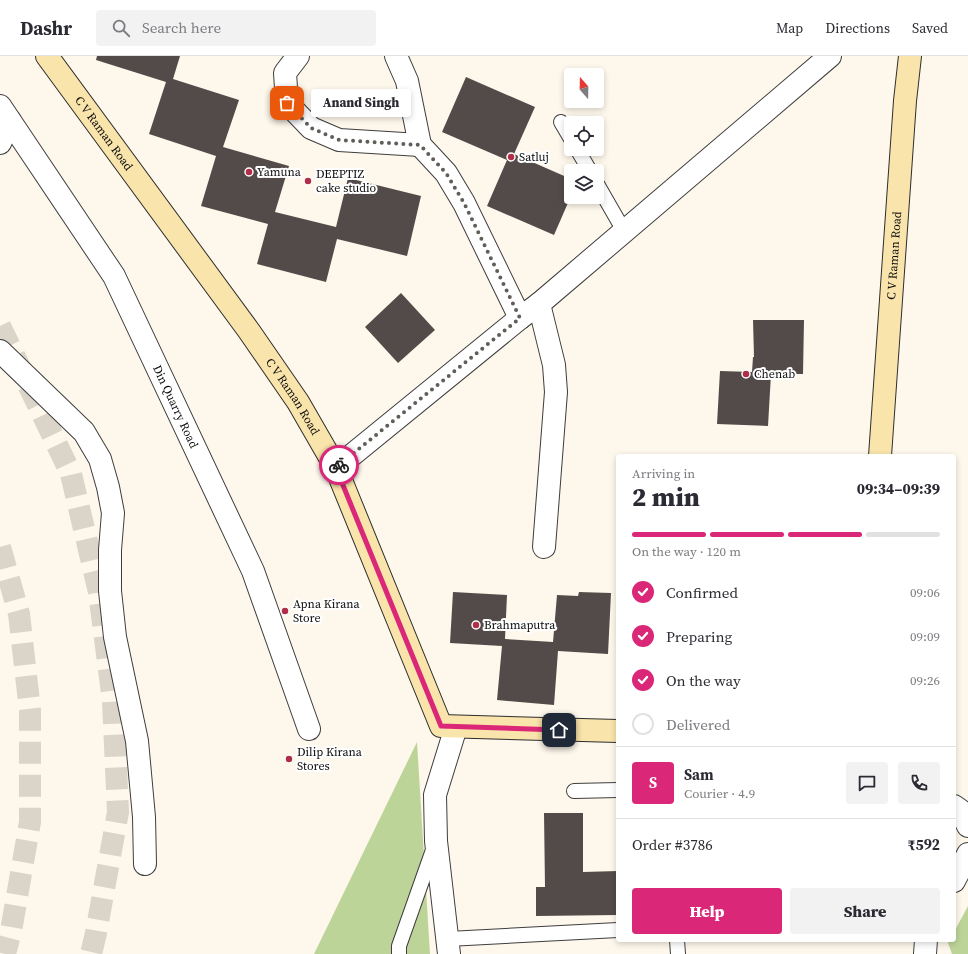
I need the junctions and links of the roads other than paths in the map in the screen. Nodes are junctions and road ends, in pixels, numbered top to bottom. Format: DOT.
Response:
graph roads {
  1 [pos="47,56"];
  2 [pos="298,56"];
  3 [pos="396,56"];
  4 [pos="830,56"];
  5 [pos="910,56"];
  6 [pos="5,114"];
  7 [pos="562,122"];
  8 [pos="564,126"];
  9 [pos="0,143"];
  10 [pos="420,145"];
  11 [pos="604,196"];
  12 [pos="624,231"];
  13 [pos="539,304"];
  14 [pos="520,318"];
  15 [pos="0,351"];
  16 [pos="880,454"];
  17 [pos="336,468"];
  18 [pos="544,547"];
  19 [pos="456,726"];
  20 [pos="309,728"];
  21 [pos="616,731"];
  22 [pos="616,790"];
  23 [pos="574,791"];
  24 [pos="956,807"];
  25 [pos="968,826"];
  26 [pos="436,841"];
  27 [pos="968,854"];
  28 [pos="145,864"];
  29 [pos="956,877"];
  30 [pos="616,930"];
  31 [pos="677,942"];
  32 [pos="926,942"];
  33 [pos="449,947"];
  34 [pos="399,954"];
  35 [pos="678,954"];
  36 [pos="925,954"];
  1 -- 17 [label="street, C V Raman Road"];
  2 -- 10 [label="street"];
  3 -- 10 [label="street"];
  4 -- 12 [label="street"];
  5 -- 16 [label="street, C V Raman Road"];
  6 -- 9 [label="street"];
  6 -- 20 [label="street, Din Quarry Road"];
  7 -- 8 [label="lane"];
  10 -- 14 [label="street"];
  11 -- 12 [label="lane"];
  12 -- 13 [label="street"];
  13 -- 14 [label="street"];
  13 -- 18 [label="street"];
  14 -- 17 [label="street"];
  15 -- 28 [label="street"];
  17 -- 19 [label="street, C V Raman Road"];
  19 -- 21 [label="street, C V Raman Road"];
  19 -- 26 [label="street"];
  22 -- 23 [label="lane"];
  24 -- 25 [label="street"];
  26 -- 33 [label="street"];
  26 -- 34 [label="lane"];
  27 -- 29 [label="street"];
  30 -- 33 [label="lane"];
  31 -- 35 [label="lane"];
  32 -- 36 [label="street"];
}
